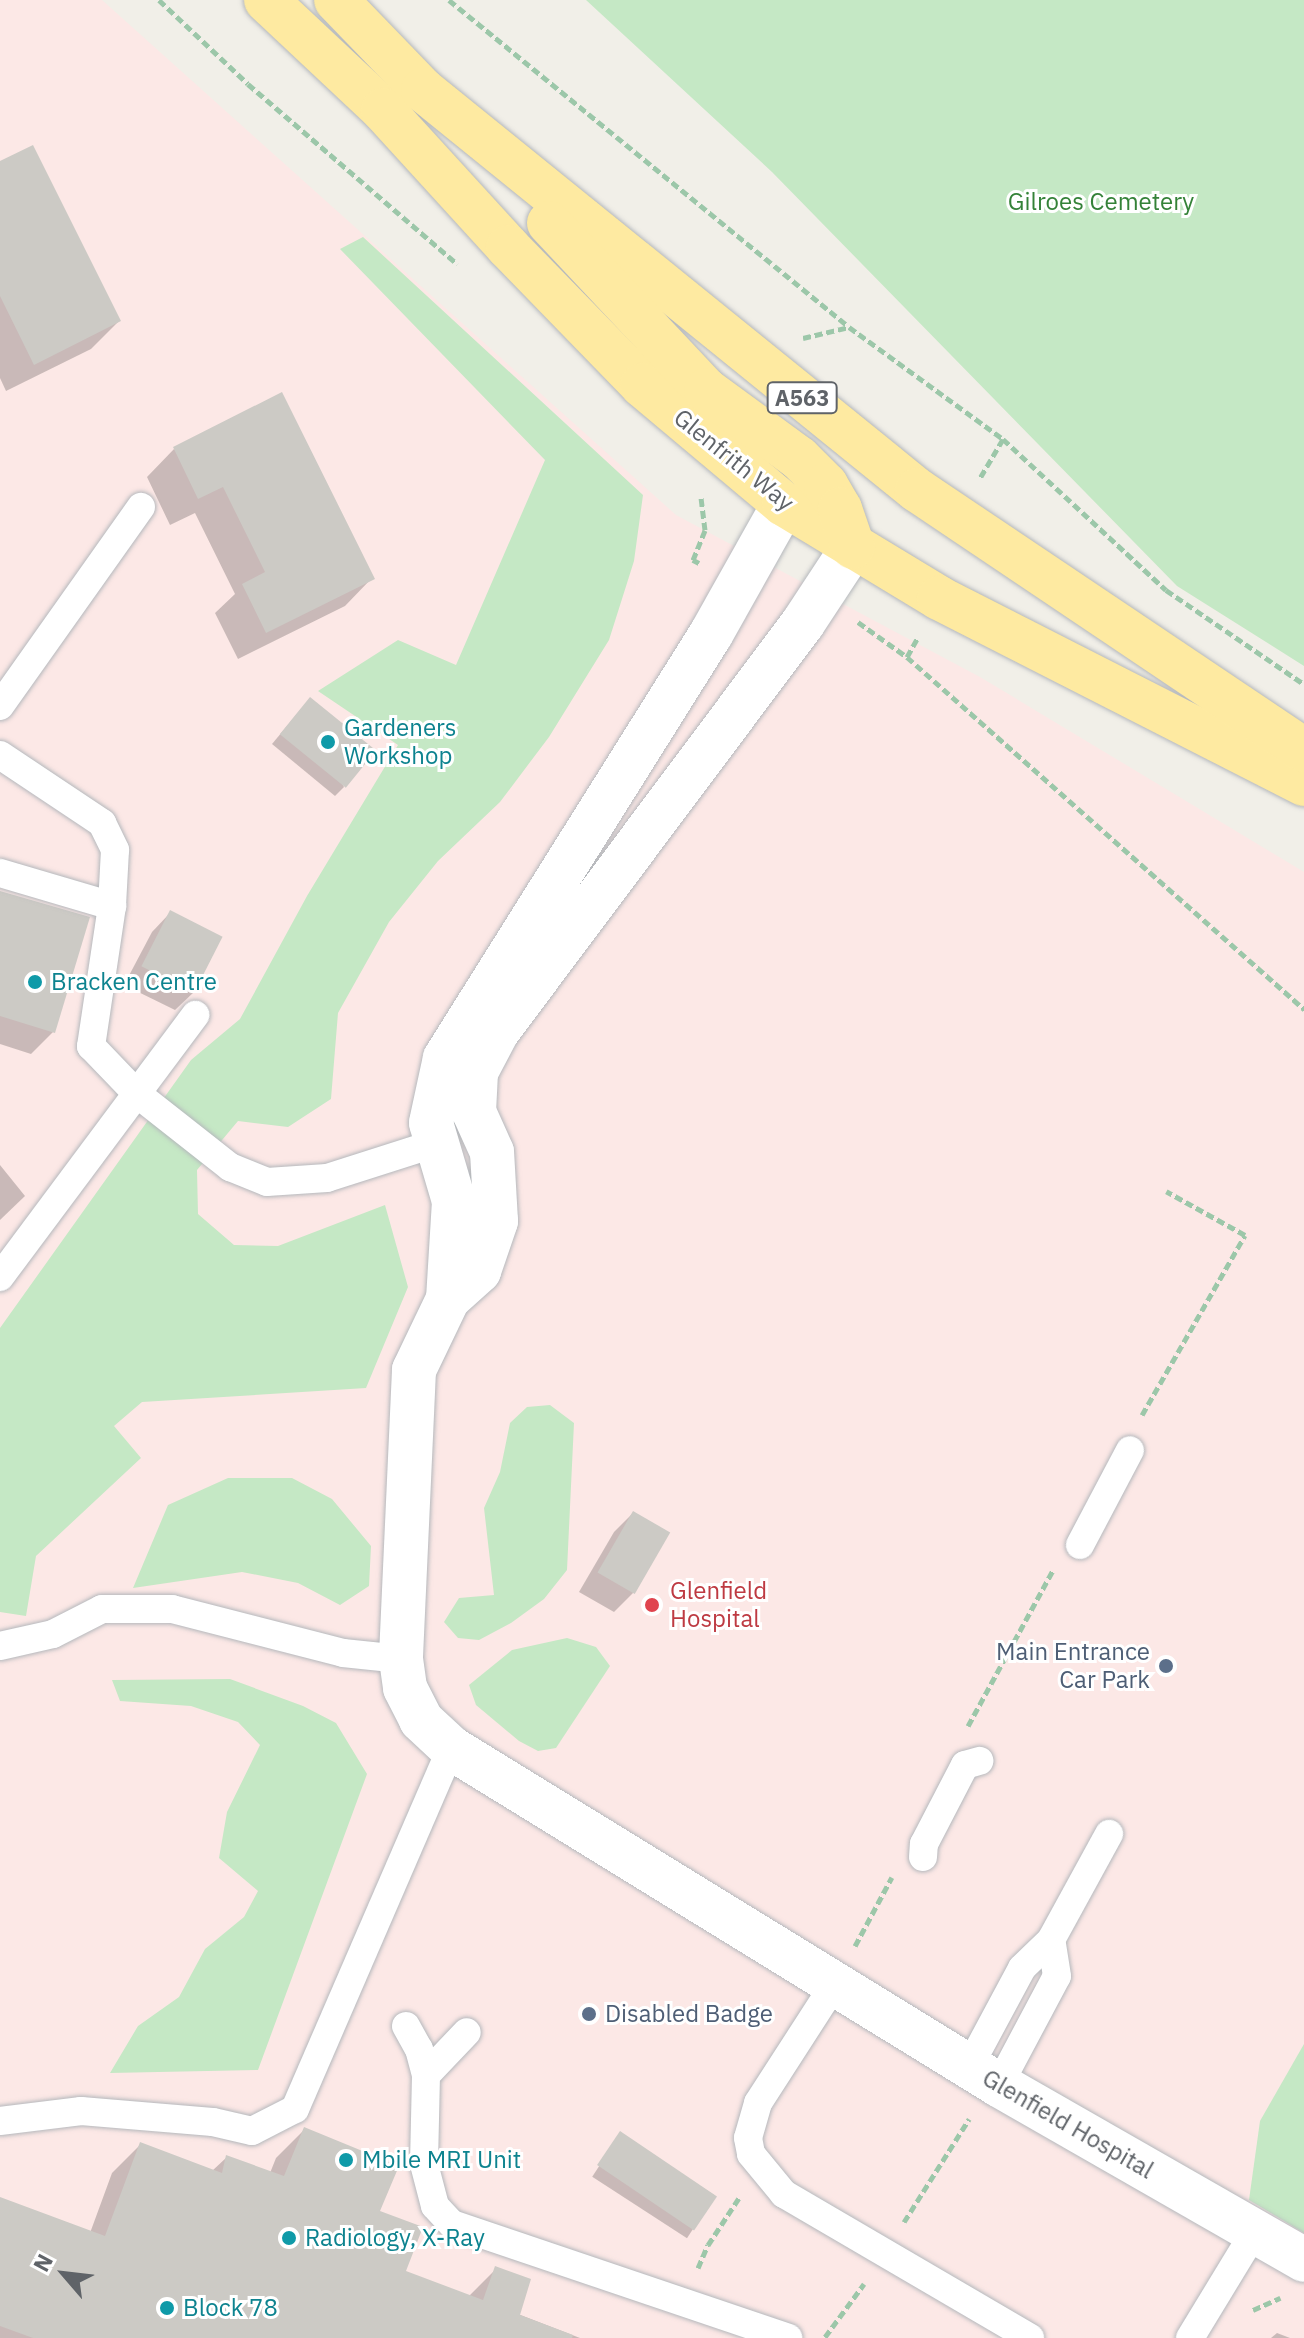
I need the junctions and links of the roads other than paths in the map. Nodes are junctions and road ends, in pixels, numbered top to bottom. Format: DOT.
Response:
graph roads {
  1 [pos="266,0"];
  2 [pos="336,0"];
  3 [pos="423,90"];
  4 [pos="826,485"];
  5 [pos="917,490"];
  6 [pos="784,504"];
  7 [pos="141,507"];
  8 [pos="853,547"];
  9 [pos="0,706"];
  10 [pos="1304,750"];
  11 [pos="0,755"];
  12 [pos="1304,784"];
  13 [pos="0,873"];
  14 [pos="112,906"];
  15 [pos="195,1015"];
  16 [pos="136,1093"];
  17 [pos="437,1143"];
  18 [pos="0,1277"];
  19 [pos="448,1299"];
  20 [pos="1130,1450"];
  21 [pos="1080,1545"];
  22 [pos="5,1645"];
  23 [pos="401,1659"];
  24 [pos="0,1671"];
  25 [pos="451,1748"];
  26 [pos="979,1761"];
  27 [pos="1109,1834"];
  28 [pos="923,1857"];
  29 [pos="834,1985"];
  30 [pos="406,2026"];
  31 [pos="467,2032"];
  32 [pos="426,2075"];
  33 [pos="986,2078"];
  34 [pos="0,2121"];
  35 [pos="1255,2231"];
  36 [pos="1304,2260"];
  37 [pos="788,2338"];
  38 [pos="1030,2338"];
  39 [pos="1190,2338"];
  1 -- 6 [label="highway, Glenfrith Way"];
  2 -- 3 [label="highway, A563"];
  3 -- 4 [label="highway, A563"];
  3 -- 5 [label="highway, A563"];
  4 -- 5 [label="highway, A563"];
  4 -- 6 [label="highway, A563"];
  4 -- 8 [label="highway, A563"];
  5 -- 10 [label="highway, A563"];
  6 -- 8 [label="highway, Glenfrith Way"];
  6 -- 17 [label="street"];
  7 -- 9 [label="lane"];
  8 -- 12 [label="highway, Glenfrith Way"];
  8 -- 19 [label="street"];
  11 -- 14 [label="lane"];
  13 -- 14 [label="lane"];
  14 -- 16 [label="lane"];
  15 -- 16 [label="lane"];
  16 -- 17 [label="lane"];
  16 -- 18 [label="lane"];
  17 -- 19 [label="street"];
  19 -- 23 [label="street, Glenfield Hospital"];
  20 -- 21 [label="lane"];
  22 -- 23 [label="lane"];
  22 -- 24 [label="lane"];
  23 -- 25 [label="street, Glenfield Hospital"];
  25 -- 29 [label="street, Glenfield Hospital"];
  25 -- 34 [label="lane"];
  26 -- 28 [label="lane"];
  27 -- 33 [label="lane"];
  29 -- 33 [label="street, Glenfield Hospital"];
  29 -- 38 [label="lane"];
  30 -- 32 [label="lane"];
  31 -- 32 [label="lane"];
  32 -- 37 [label="lane"];
  33 -- 35 [label="street, Glenfield Hospital"];
  35 -- 36 [label="street, Glenfield Hospital"];
  35 -- 39 [label="lane"];
}
